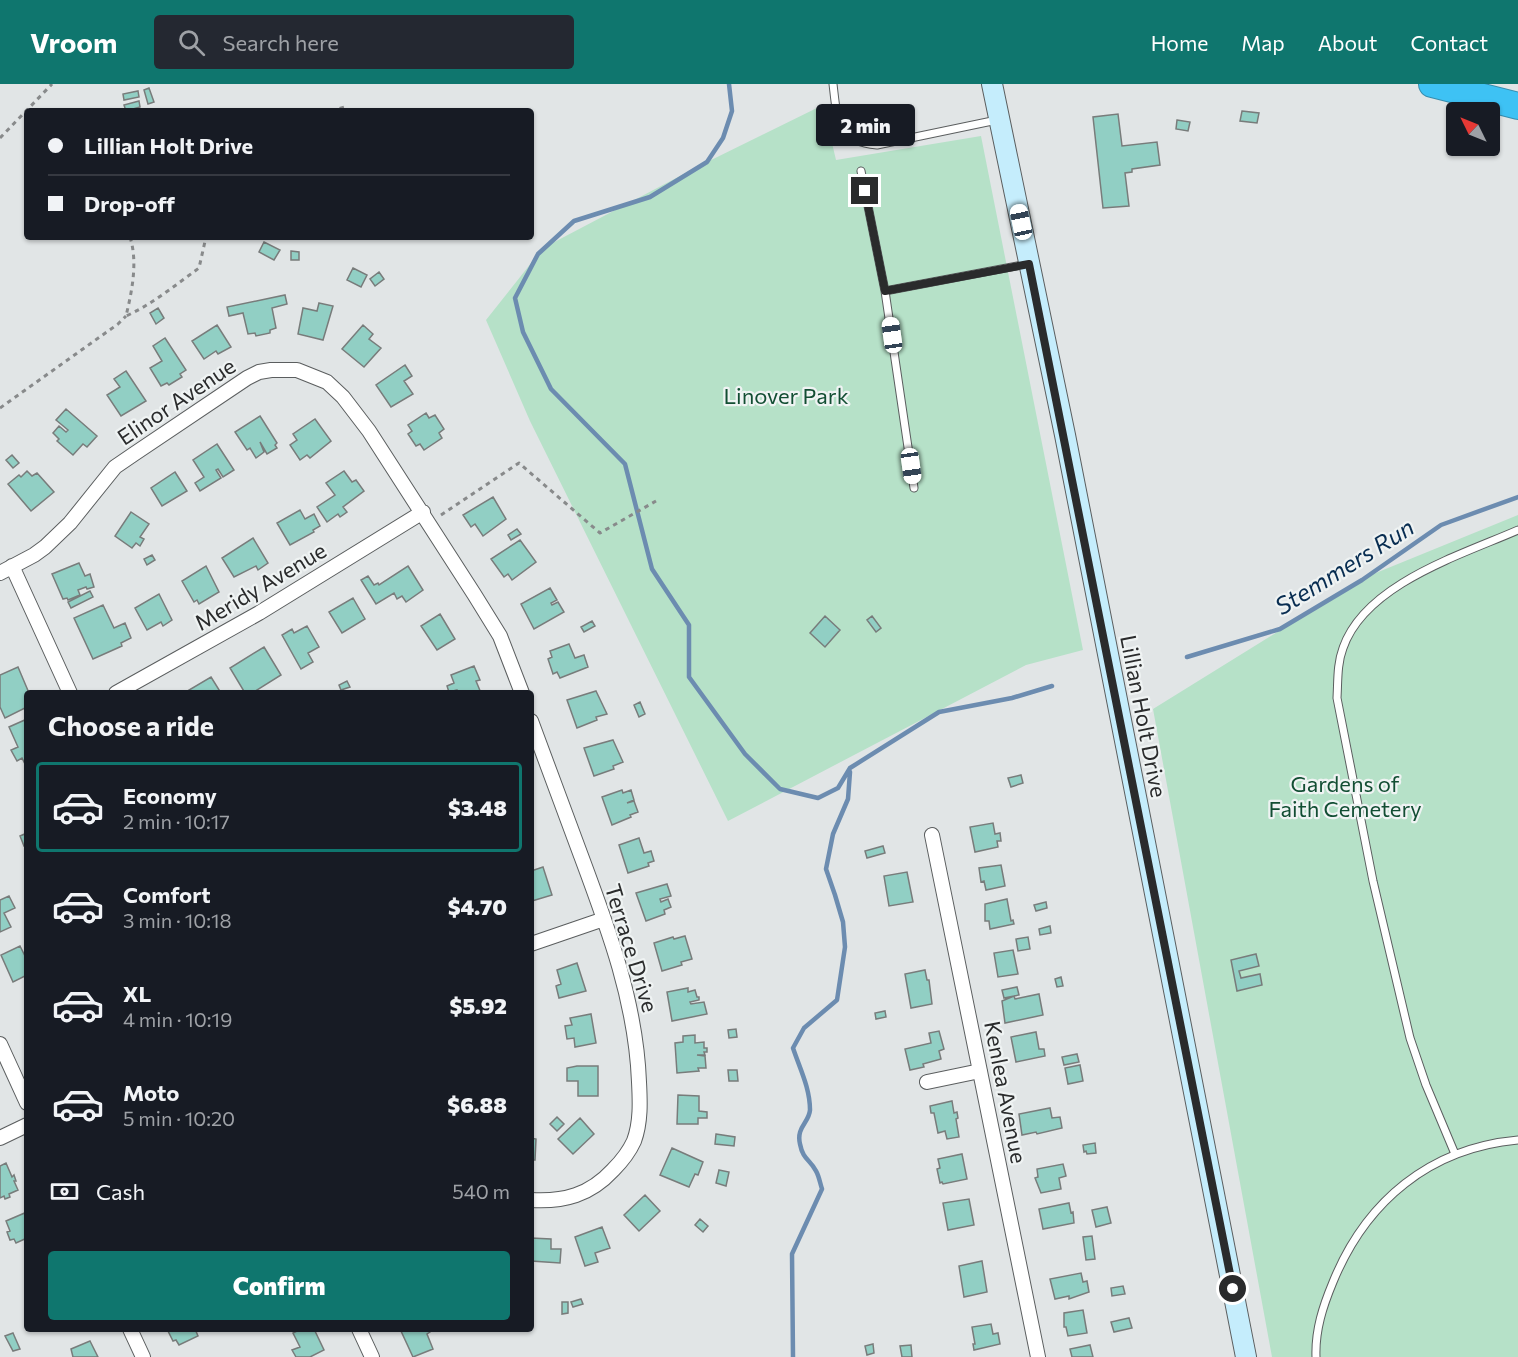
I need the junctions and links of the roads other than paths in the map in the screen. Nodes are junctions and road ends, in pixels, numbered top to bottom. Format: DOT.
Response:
graph roads {
  1 [pos="833,84"];
  2 [pos="992,84"];
  3 [pos="1432,84"];
  4 [pos="1518,106"];
  5 [pos="999,120"];
  6 [pos="861,171"];
  7 [pos="1029,264"];
  8 [pos="885,291"];
  9 [pos="914,488"];
  10 [pos="426,518"];
  11 [pos="1518,530"];
  12 [pos="6,569"];
  13 [pos="68,690"];
  14 [pos="121,690"];
  15 [pos="521,690"];
  16 [pos="534,729"];
  17 [pos="932,835"];
  18 [pos="604,919"];
  19 [pos="534,943"];
  20 [pos="0,1044"];
  21 [pos="980,1071"];
  22 [pos="927,1082"];
  23 [pos="24,1096"];
  24 [pos="24,1126"];
  25 [pos="0,1138"];
  26 [pos="1518,1140"];
  27 [pos="1455,1154"];
  28 [pos="534,1200"];
  29 [pos="131,1332"];
  30 [pos="360,1332"];
  31 [pos="143,1357"];
  32 [pos="372,1357"];
  33 [pos="1038,1357"];
  34 [pos="1246,1357"];
  35 [pos="1316,1357"];
  1 -- 5 [label="lane"];
  2 -- 5 [label="main road, Lillian Holt Drive"];
  3 -- 4 [label="highway"];
  5 -- 7 [label="main road, Lillian Holt Drive"];
  6 -- 8 [label="lane"];
  7 -- 8 [label="lane"];
  7 -- 34 [label="main road, Lillian Holt Drive"];
  8 -- 9 [label="lane"];
  10 -- 12 [label="street, Elinor Avenue"];
  10 -- 14 [label="street, Meridy Avenue"];
  10 -- 15 [label="street"];
  11 -- 27 [label="lane"];
  12 -- 13 [label="street"];
  16 -- 18 [label="street, Terrace Drive"];
  17 -- 21 [label="street, Kenlea Avenue"];
  18 -- 19 [label="street"];
  18 -- 28 [label="street, Terrace Drive"];
  20 -- 23 [label="street"];
  21 -- 22 [label="street"];
  21 -- 33 [label="street, Kenlea Avenue"];
  24 -- 25 [label="street"];
  26 -- 27 [label="lane"];
  27 -- 35 [label="lane"];
  29 -- 31 [label="street"];
  30 -- 32 [label="street"];
}
